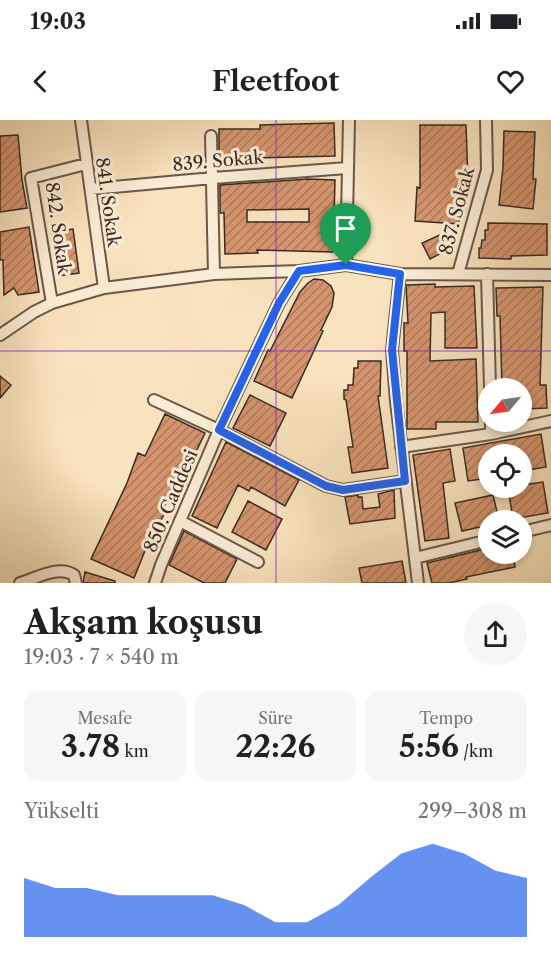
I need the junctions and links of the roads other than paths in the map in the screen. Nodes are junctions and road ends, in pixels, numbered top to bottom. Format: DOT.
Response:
graph roads {
  1 [pos="81,120"];
  2 [pos="350,120"];
  3 [pos="486,120"];
  4 [pos="211,136"];
  5 [pos="86,164"];
  6 [pos="347,168"];
  7 [pos="213,178"];
  8 [pos="91,189"];
  9 [pos="346,265"];
  10 [pos="299,271"];
  11 [pos="214,274"];
  12 [pos="400,274"];
  13 [pos="458,274"];
  14 [pos="488,274"];
  15 [pos="551,275"];
  16 [pos="104,288"];
  17 [pos="52,303"];
  18 [pos="0,335"];
  19 [pos="490,378"];
  20 [pos="154,400"];
  21 [pos="551,422"];
  22 [pos="219,430"];
  23 [pos="491,434"];
  24 [pos="401,447"];
  25 [pos="405,481"];
  26 [pos="180,521"];
  27 [pos="551,525"];
  28 [pos="532,530"];
  29 [pos="478,543"];
  30 [pos="415,558"];
  31 [pos="258,562"];
  32 [pos="20,583"];
  33 [pos="76,583"];
  34 [pos="155,583"];
  35 [pos="418,583"];
  1 -- 5 [label="street, 841. Sokak"];
  2 -- 6 [label="street"];
  3 -- 13 [label="street, 837. Sokak"];
  4 -- 7 [label="street"];
  5 -- 8 [label="street, 841. Sokak"];
  5 -- 17 [label="street, 842. Sokak"];
  6 -- 7 [label="street, 839. Sokak"];
  6 -- 9 [label="street"];
  7 -- 8 [label="street, 839. Sokak"];
  7 -- 11 [label="street"];
  8 -- 16 [label="street, 841. Sokak"];
  9 -- 10 [label="street"];
  9 -- 12 [label="street"];
  10 -- 11 [label="street"];
  10 -- 22 [label="street, 850. Caddesi"];
  11 -- 16 [label="street"];
  12 -- 13 [label="street"];
  12 -- 24 [label="street"];
  13 -- 14 [label="street"];
  14 -- 15 [label="street"];
  14 -- 19 [label="street"];
  16 -- 17 [label="street"];
  17 -- 18 [label="street"];
  20 -- 22 [label="street"];
  21 -- 23 [label="street"];
  22 -- 25 [label="street"];
  22 -- 26 [label="street, 850. Caddesi"];
  23 -- 24 [label="street"];
  24 -- 25 [label="street"];
  25 -- 30 [label="street"];
  26 -- 31 [label="street"];
  26 -- 34 [label="street, 850. Caddesi"];
  27 -- 28 [label="street"];
  29 -- 30 [label="street"];
  30 -- 35 [label="street"];
  32 -- 33 [label="street"];
}
